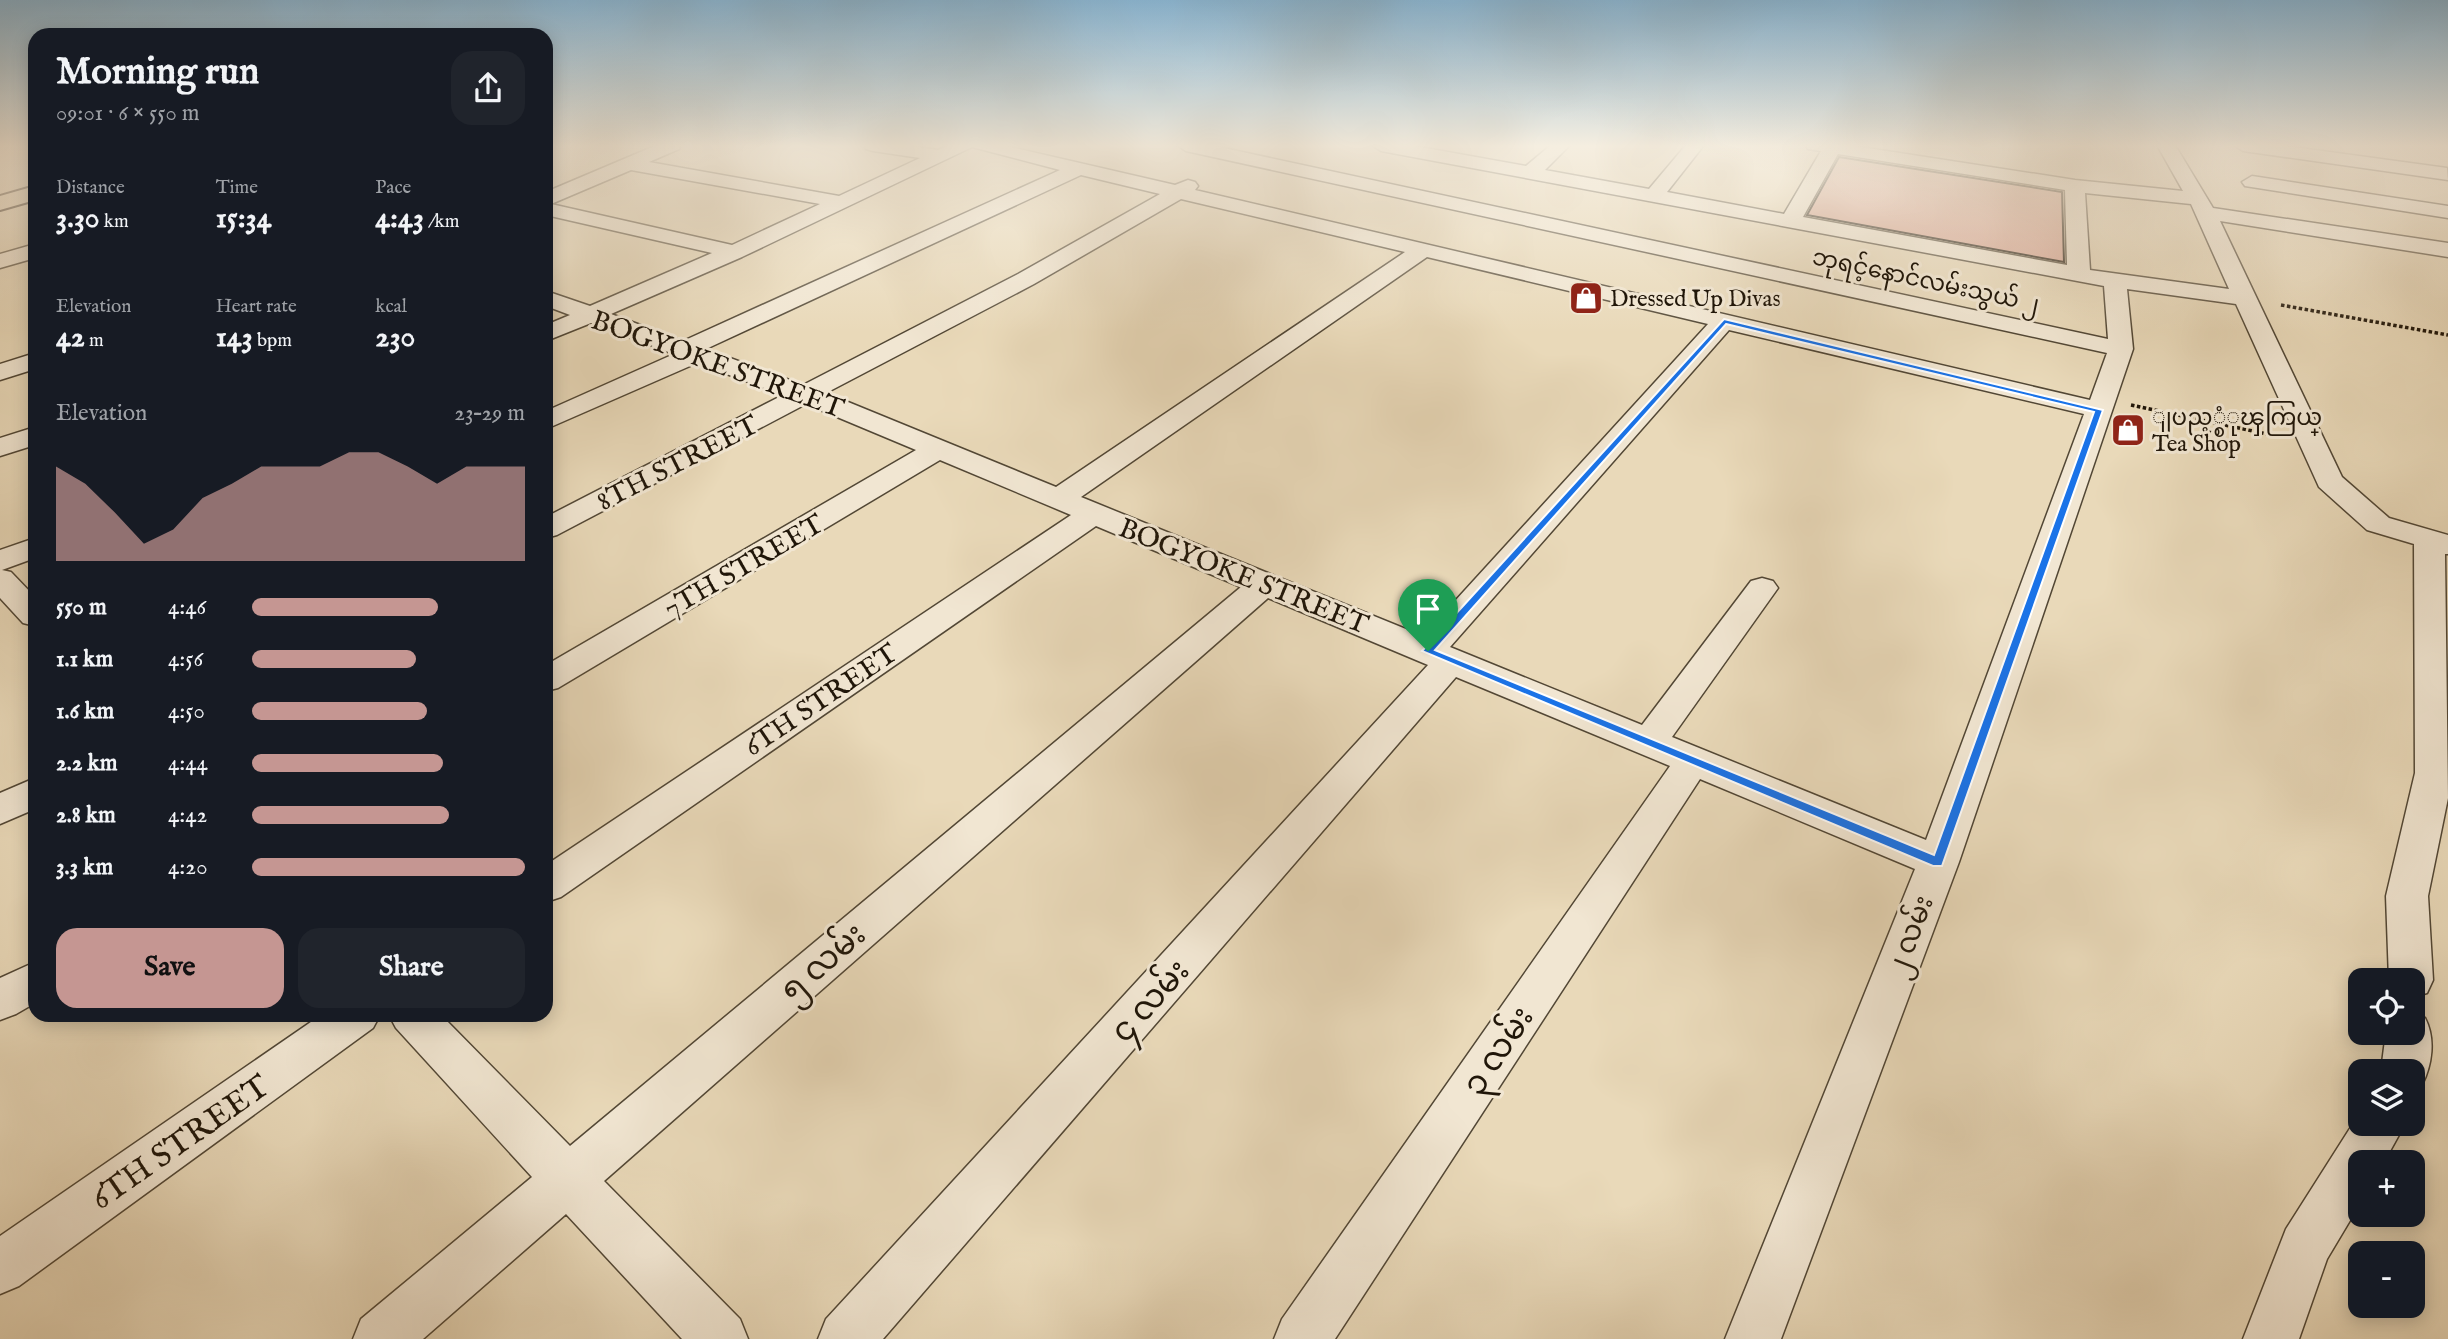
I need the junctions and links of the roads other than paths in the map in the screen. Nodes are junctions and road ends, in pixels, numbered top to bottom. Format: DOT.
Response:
graph roads {
  1 [pos="829,207"];
  2 [pos="996,207"];
  3 [pos="1152,207"];
  4 [pos="1244,207"];
  5 [pos="1475,207"];
  6 [pos="1722,207"];
  7 [pos="1797,207"];
  8 [pos="2076,207"];
  9 [pos="2203,207"];
  10 [pos="2209,207"];
  11 [pos="2263,207"];
  12 [pos="2408,207"];
  13 [pos="553,211"];
  14 [pos="2448,214"];
  15 [pos="1791,220"];
  16 [pos="2269,220"];
  17 [pos="1423,250"];
  18 [pos="2448,250"];
  19 [pos="734,252"];
  20 [pos="28,253"];
  21 [pos="0,261"];
  22 [pos="2079,275"];
  23 [pos="2115,281"];
  24 [pos="2245,298"];
  25 [pos="553,301"];
  26 [pos="589,316"];
  27 [pos="1724,321"];
  28 [pos="553,331"];
  29 [pos="2121,349"];
  30 [pos="689,352"];
  31 [pos="28,363"];
  32 [pos="0,372"];
  33 [pos="807,395"];
  34 [pos="2101,404"];
  35 [pos="553,418"];
  36 [pos="28,438"];
  37 [pos="0,448"];
  38 [pos="939,450"];
  39 [pos="1058,499"];
  40 [pos="1094,513"];
  41 [pos="553,525"];
  42 [pos="2438,542"];
  43 [pos="28,550"];
  44 [pos="0,561"];
  45 [pos="0,579"];
  46 [pos="1264,584"];
  47 [pos="1762,589"];
  48 [pos="28,608"];
  49 [pos="1440,656"];
  50 [pos="553,676"];
  51 [pos="1649,743"];
  52 [pos="1693,761"];
  53 [pos="28,796"];
  54 [pos="0,810"];
  55 [pos="1938,862"];
  56 [pos="553,881"];
  57 [pos="2410,968"];
  58 [pos="28,984"];
  59 [pos="0,1001"];
  60 [pos="347,1022"];
  61 [pos="419,1022"];
  62 [pos="2374,1136"];
  63 [pos="568,1179"];
  64 [pos="0,1268"];
  65 [pos="381,1339"];
  66 [pos="720,1339"];
  67 [pos="846,1339"];
  68 [pos="1302,1339"];
  69 [pos="1753,1339"];
  70 [pos="2271,1339"];
  1 -- 19 [label="street"];
  2 -- 30 [label="street"];
  3 -- 33 [label="street, 8TH STREET"];
  4 -- 17 [label="street"];
  5 -- 29 [label="street, ဘုရင့်နောင်လမ်းသွယ် ၂"];
  6 -- 15 [label="street"];
  7 -- 15 [label="street"];
  8 -- 22 [label="street"];
  9 -- 24 [label="street"];
  10 -- 16 [label="street"];
  11 -- 16 [label="street"];
  12 -- 14 [label="street"];
  13 -- 19 [label="street"];
  15 -- 22 [label="street"];
  16 -- 18 [label="street"];
  17 -- 27 [label="street"];
  17 -- 39 [label="street"];
  19 -- 26 [label="street"];
  20 -- 21 [label="street"];
  22 -- 23 [label="street"];
  23 -- 24 [label="street"];
  23 -- 29 [label="street"];
  24 -- 42 [label="street"];
  25 -- 26 [label="street, BOGYOKE STREET"];
  26 -- 28 [label="street"];
  26 -- 30 [label="street, BOGYOKE STREET"];
  27 -- 34 [label="street"];
  27 -- 49 [label="street, ၄ လမ်း"];
  29 -- 34 [label="street, ၂ လမ်း"];
  30 -- 33 [label="street, BOGYOKE STREET"];
  30 -- 35 [label="street"];
  31 -- 32 [label="street"];
  33 -- 38 [label="street, BOGYOKE STREET"];
  33 -- 41 [label="street, 8TH STREET"];
  34 -- 55 [label="street, ၂ လမ်း"];
  36 -- 37 [label="street"];
  38 -- 39 [label="street, BOGYOKE STREET"];
  38 -- 50 [label="street, 7TH STREET"];
  39 -- 40 [label="street, BOGYOKE STREET"];
  40 -- 46 [label="street, BOGYOKE STREET"];
  40 -- 56 [label="street, 6TH STREET"];
  42 -- 57 [label="street"];
  43 -- 44 [label="street"];
  45 -- 48 [label="street"];
  46 -- 49 [label="street, BOGYOKE STREET"];
  46 -- 63 [label="street, ၅ လမ်း"];
  47 -- 51 [label="street"];
  49 -- 51 [label="street, BOGYOKE STREET"];
  49 -- 67 [label="street, ၄ လမ်း"];
  51 -- 52 [label="street, BOGYOKE STREET"];
  52 -- 55 [label="street, BOGYOKE STREET"];
  52 -- 68 [label="street, ၃ လမ်း"];
  53 -- 54 [label="street"];
  55 -- 69 [label="street, ၂ လမ်း"];
  58 -- 59 [label="street"];
  60 -- 64 [label="street, 6TH STREET"];
  61 -- 63 [label="street"];
  62 -- 70 [label="street"];
  63 -- 65 [label="street, ၅ လမ်း"];
  63 -- 66 [label="street"];
}
